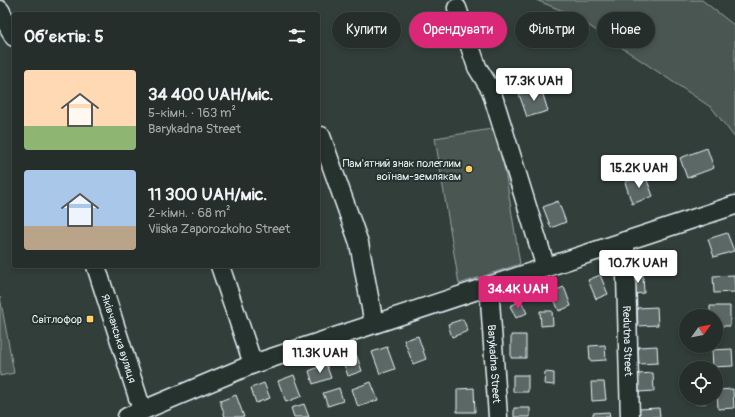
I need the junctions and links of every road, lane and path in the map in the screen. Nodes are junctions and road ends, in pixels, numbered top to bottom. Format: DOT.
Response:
graph roads {
  1 [pos="457,8"];
  2 [pos="0,10"];
  3 [pos="12,33"];
  4 [pos="321,136"];
  5 [pos="735,205"];
  6 [pos="625,241"];
  7 [pos="97,268"];
  8 [pos="221,268"];
  9 [pos="546,268"];
  10 [pos="489,286"];
  11 [pos="374,324"];
  12 [pos="253,364"];
  13 [pos="134,414"];
  14 [pos="498,417"];
  15 [pos="630,417"];
  1 -- 9 [label="street"];
  2 -- 3 [label="street"];
  4 -- 11 [label="street"];
  5 -- 6 [label="street"];
  6 -- 9 [label="street"];
  6 -- 15 [label="street, Redutna Street"];
  7 -- 13 [label="street, Яківчанська вулиця"];
  8 -- 12 [label="street"];
  9 -- 10 [label="street"];
  10 -- 11 [label="street"];
  10 -- 14 [label="street, Barykadna Street"];
  11 -- 12 [label="street"];
  12 -- 13 [label="street"];
}
